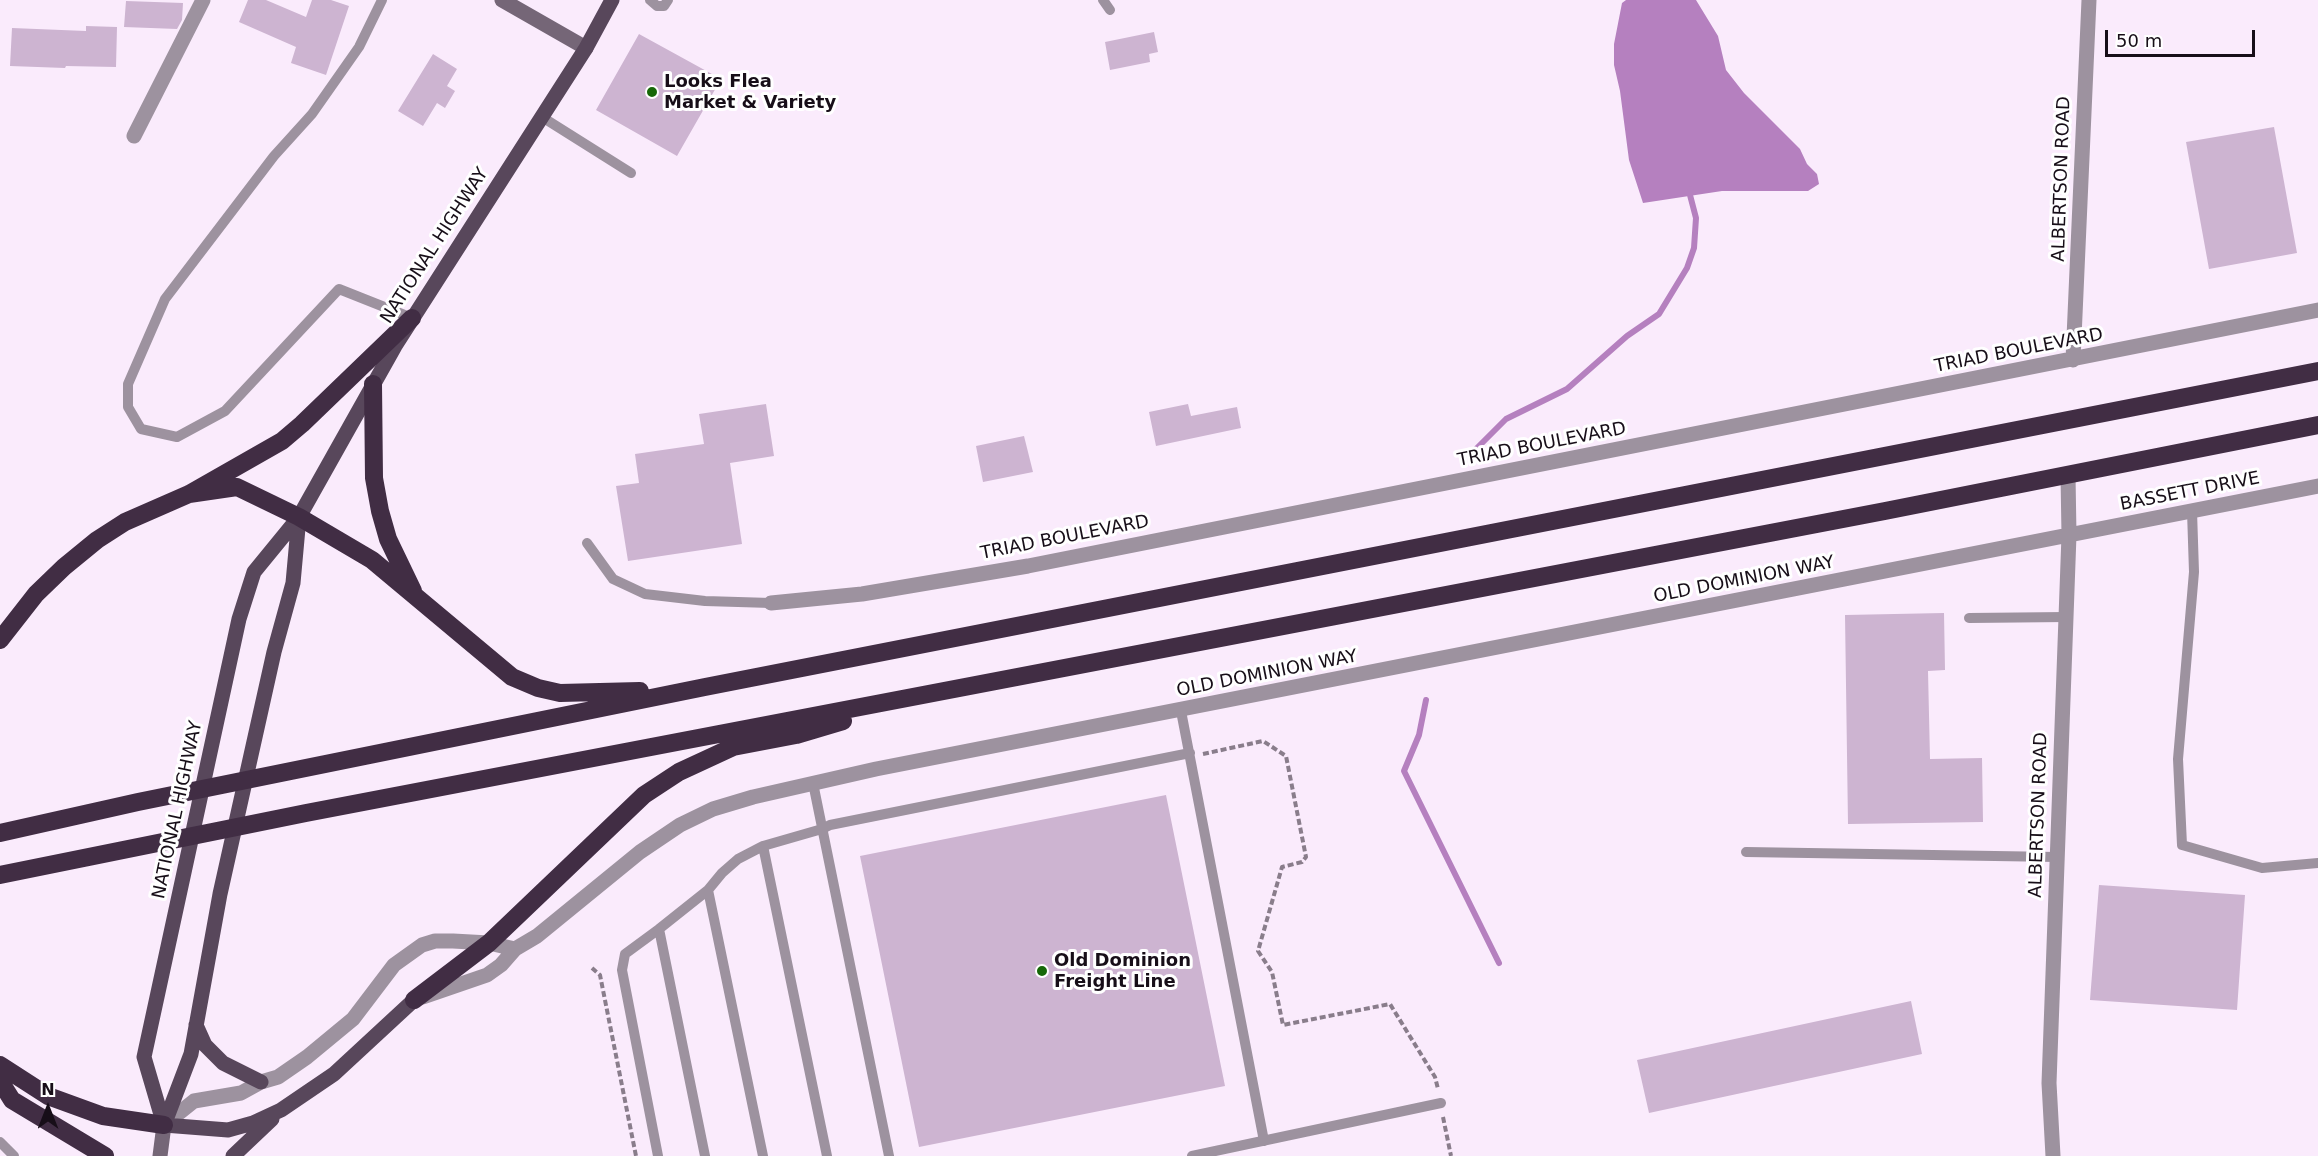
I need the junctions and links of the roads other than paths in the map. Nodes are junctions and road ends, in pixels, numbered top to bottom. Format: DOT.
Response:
graph roads {
  1 [pos="204,0"];
  2 [pos="382,0"];
  3 [pos="502,0"];
  4 [pos="612,0"];
  5 [pos="650,0"];
  6 [pos="668,0"];
  7 [pos="1103,0"];
  8 [pos="2089,0"];
  9 [pos="1110,10"];
  10 [pos="586,48"];
  11 [pos="542,117"];
  12 [pos="134,136"];
  13 [pos="631,173"];
  14 [pos="2318,310"];
  15 [pos="412,318"];
  16 [pos="2073,360"];
  17 [pos="2318,371"];
  18 [pos="373,384"];
  19 [pos="2318,425"];
  20 [pos="2068,475"];
  21 [pos="2318,486"];
  22 [pos="189,494"];
  23 [pos="2192,511"];
  24 [pos="299,517"];
  25 [pos="2069,535"];
  26 [pos="587,543"];
  27 [pos="416,598"];
  28 [pos="771,603"];
  29 [pos="2066,617"];
  30 [pos="1970,618"];
  31 [pos="0,640"];
  32 [pos="705,687"];
  33 [pos="963,687"];
  34 [pos="1181,711"];
  35 [pos="1190,755"];
  36 [pos="813,783"];
  37 [pos="822,829"];
  38 [pos="0,833"];
  39 [pos="763,846"];
  40 [pos="1746,852"];
  41 [pos="2057,858"];
  42 [pos="2318,862"];
  43 [pos="0,875"];
  44 [pos="708,890"];
  45 [pos="659,929"];
  46 [pos="489,943"];
  47 [pos="514,949"];
  48 [pos="414,1000"];
  49 [pos="196,1026"];
  50 [pos="0,1065"];
  51 [pos="0,1081"];
  52 [pos="261,1082"];
  53 [pos="1441,1103"];
  54 [pos="281,1110"];
  55 [pos="164,1125"];
  56 [pos="1264,1141"];
  57 [pos="0,1142"];
  58 [pos="1246,1151"];
  59 [pos="14,1156"];
  60 [pos="105,1156"];
  61 [pos="160,1156"];
  62 [pos="233,1156"];
  63 [pos="658,1156"];
  64 [pos="705,1156"];
  65 [pos="763,1156"];
  66 [pos="827,1156"];
  67 [pos="889,1156"];
  68 [pos="1192,1156"];
  69 [pos="2053,1156"];
  1 -- 12 [label="street"];
  2 -- 15 [label="lane"];
  3 -- 10 [label="street"];
  4 -- 10 [label="main road, NATIONAL HIGHWAY"];
  5 -- 6 [label="lane"];
  7 -- 9 [label="lane"];
  8 -- 16 [label="street, ALBERTSON ROAD"];
  10 -- 11 [label="main road, NATIONAL HIGHWAY"];
  11 -- 13 [label="lane"];
  11 -- 15 [label="main road, NATIONAL HIGHWAY"];
  14 -- 16 [label="street, TRIAD BOULEVARD"];
  15 -- 18 [label="main road, NATIONAL HIGHWAY"];
  15 -- 22 [label="highway"];
  16 -- 28 [label="street, TRIAD BOULEVARD"];
  17 -- 32 [label="highway"];
  18 -- 24 [label="main road, NATIONAL HIGHWAY"];
  18 -- 27 [label="highway"];
  19 -- 20 [label="highway"];
  20 -- 25 [label="street, ALBERTSON ROAD"];
  20 -- 33 [label="highway"];
  21 -- 23 [label="street, BASSETT DRIVE"];
  22 -- 24 [label="highway"];
  22 -- 31 [label="highway"];
  23 -- 25 [label="street, BASSETT DRIVE"];
  23 -- 42 [label="lane"];
  24 -- 27 [label="highway"];
  24 -- 49 [label="main road, NATIONAL HIGHWAY"];
  24 -- 55 [label="main road, NATIONAL HIGHWAY"];
  25 -- 29 [label="street, ALBERTSON ROAD"];
  25 -- 34 [label="street, OLD DOMINION WAY"];
  26 -- 28 [label="lane"];
  27 -- 32 [label="highway"];
  29 -- 30 [label="lane"];
  29 -- 41 [label="street, ALBERTSON ROAD"];
  32 -- 38 [label="highway"];
  33 -- 43 [label="highway"];
  33 -- 46 [label="highway"];
  34 -- 35 [label="lane"];
  34 -- 36 [label="street, OLD DOMINION WAY"];
  35 -- 37 [label="lane"];
  35 -- 56 [label="lane"];
  36 -- 37 [label="lane"];
  36 -- 47 [label="street, OLD DOMINION WAY"];
  37 -- 39 [label="lane"];
  37 -- 67 [label="lane"];
  39 -- 44 [label="lane"];
  39 -- 66 [label="lane"];
  40 -- 41 [label="lane"];
  41 -- 69 [label="street, ALBERTSON ROAD"];
  44 -- 45 [label="lane"];
  44 -- 65 [label="lane"];
  45 -- 63 [label="lane"];
  45 -- 64 [label="lane"];
  46 -- 47 [label="street"];
  46 -- 48 [label="highway"];
  46 -- 52 [label="street"];
  47 -- 48 [label="street, OLD DOMINION WAY"];
  48 -- 54 [label="main road"];
  49 -- 52 [label="main road"];
  49 -- 55 [label="main road, NATIONAL HIGHWAY"];
  50 -- 55 [label="highway"];
  51 -- 60 [label="highway"];
  52 -- 55 [label="street"];
  53 -- 56 [label="lane"];
  54 -- 55 [label="main road"];
  54 -- 62 [label="main road"];
  55 -- 61 [label="street, NATIONAL HIGHWAY"];
  56 -- 58 [label="lane"];
  57 -- 59 [label="lane"];
  58 -- 68 [label="lane"];
}
